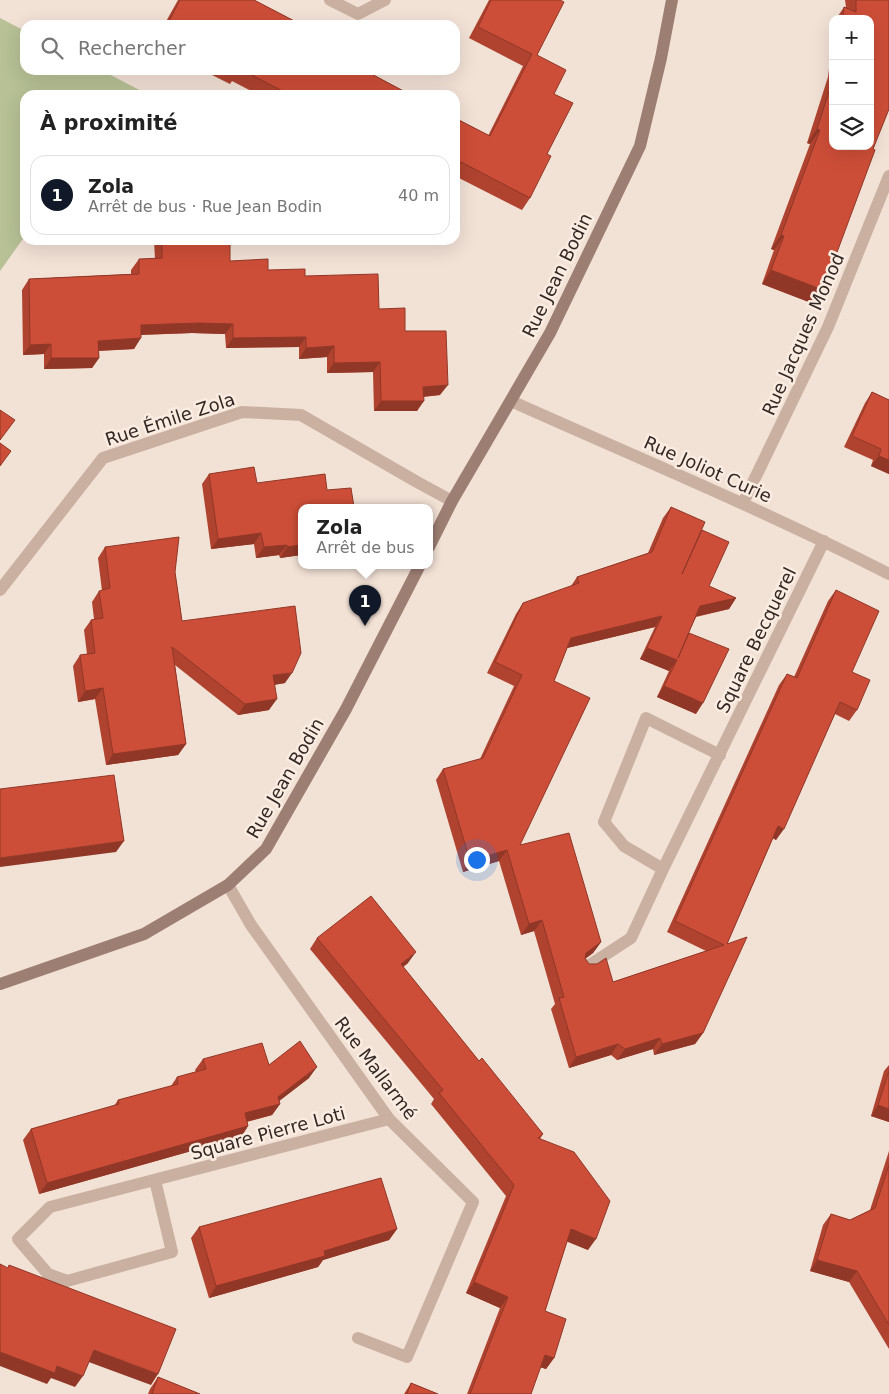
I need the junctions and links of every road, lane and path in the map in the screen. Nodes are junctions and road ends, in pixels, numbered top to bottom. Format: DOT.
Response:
graph roads {
  1 [pos="330,0"];
  2 [pos="385,0"];
  3 [pos="672,0"];
  4 [pos="889,176"];
  5 [pos="511,401"];
  6 [pos="452,501"];
  7 [pos="743,504"];
  8 [pos="433,539"];
  9 [pos="824,541"];
  10 [pos="418,569"];
  11 [pos="889,574"];
  12 [pos="0,590"];
  13 [pos="720,755"];
  14 [pos="663,870"];
  15 [pos="228,885"];
  16 [pos="585,968"];
  17 [pos="0,984"];
  18 [pos="389,1119"];
  19 [pos="155,1180"];
  20 [pos="358,1338"];
  1 -- 2 [label="street"];
  3 -- 5 [label="street, Rue Jean Bodin"];
  4 -- 7 [label="street, Rue Jacques Monod"];
  5 -- 6 [label="street, Rue Jean Bodin"];
  5 -- 7 [label="street, Rue Joliot Curie"];
  6 -- 8 [label="street, Rue Jean Bodin"];
  6 -- 12 [label="street, Rue Émile Zola"];
  7 -- 9 [label="street, Rue Joliot Curie"];
  9 -- 11 [label="street, Rue Joliot Curie"];
  9 -- 13 [label="street, Square Becquerel"];
  10 -- 15 [label="street, Rue Jean Bodin"];
  13 -- 14 [label="street, Square Becquerel"];
  13 -- 14 [label="street"];
  14 -- 16 [label="street, Square Becquerel"];
  15 -- 17 [label="street, Rue Jean Bodin"];
  15 -- 18 [label="street, Rue Mallarmé"];
  18 -- 19 [label="street, Square Pierre Loti"];
  18 -- 20 [label="street, Rue Mallarmé"];
  19 -- 19 [label="street, Square Pierre Loti"];
}
